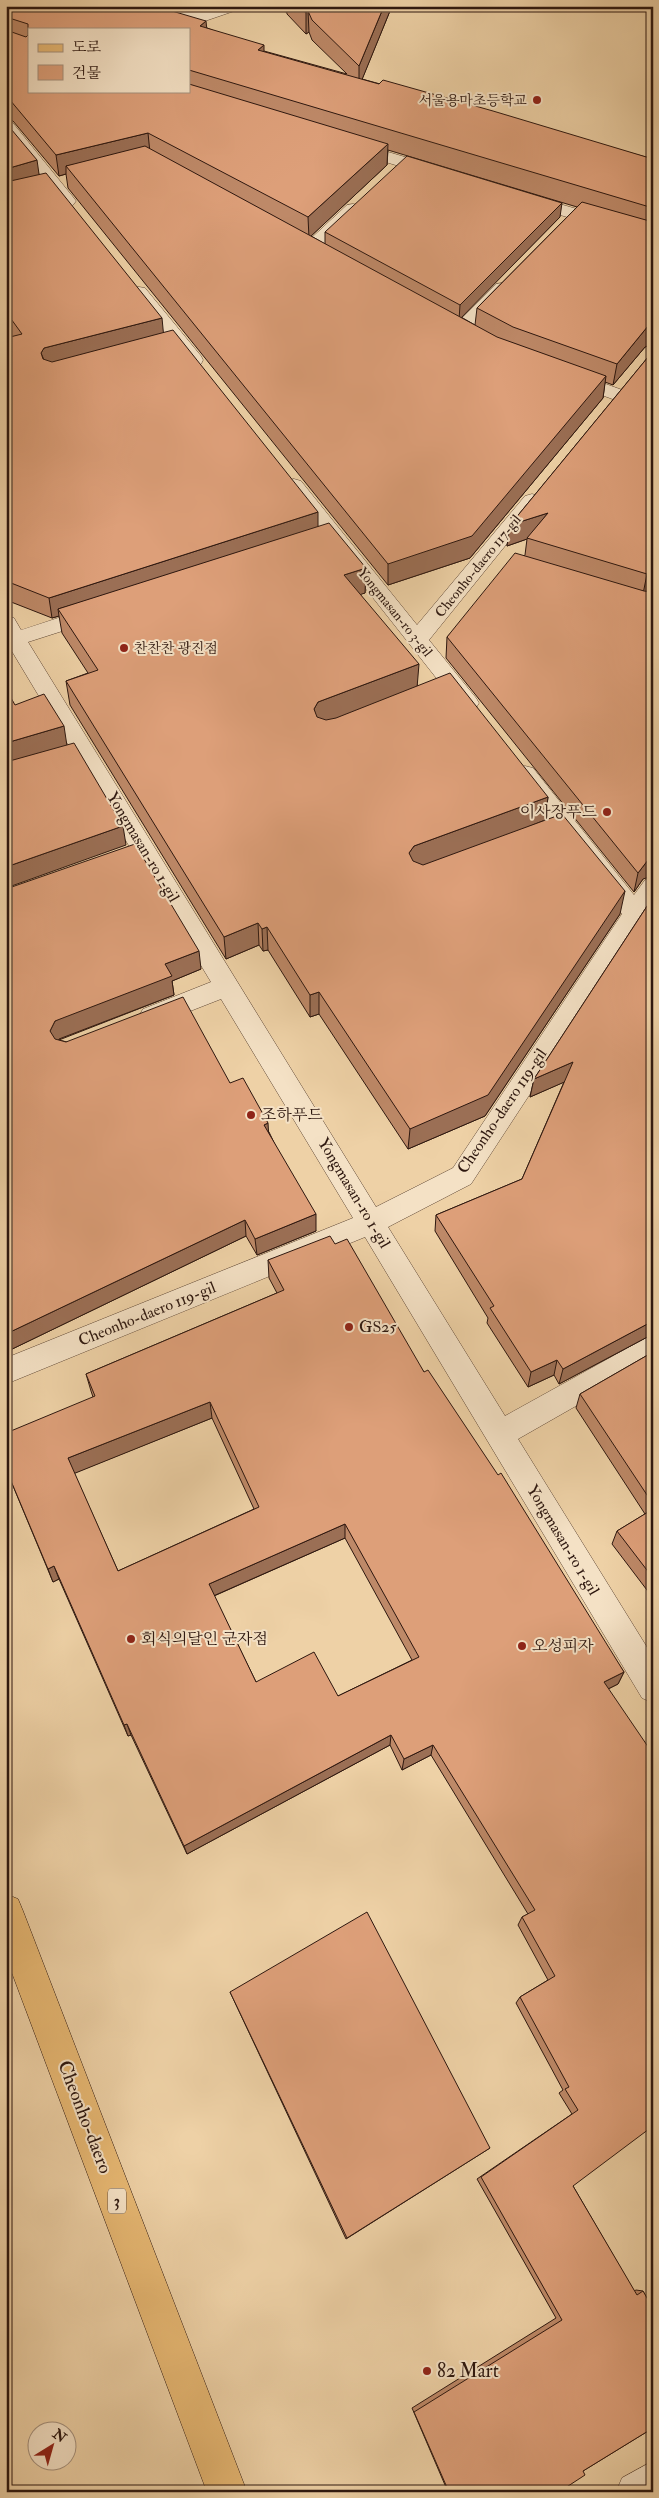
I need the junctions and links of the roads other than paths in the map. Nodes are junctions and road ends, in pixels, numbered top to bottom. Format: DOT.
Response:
graph roads {
  1 [pos="164,6"];
  2 [pos="236,6"];
  3 [pos="281,6"];
  4 [pos="339,23"];
  5 [pos="6,125"];
  6 [pos="337,142"];
  7 [pos="403,162"];
  8 [pos="389,175"];
  9 [pos="451,176"];
  10 [pos="508,194"];
  11 [pos="368,195"];
  12 [pos="575,214"];
  13 [pos="78,216"];
  14 [pos="562,228"];
  15 [pos="653,238"];
  16 [pos="294,239"];
  17 [pos="311,248"];
  18 [pos="329,258"];
  19 [pos="515,276"];
  20 [pos="128,277"];
  21 [pos="445,321"];
  22 [pos="461,330"];
  23 [pos="478,339"];
  24 [pos="556,372"];
  25 [pos="204,373"];
  26 [pos="618,395"];
  27 [pos="279,466"];
  28 [pos="543,487"];
  29 [pos="110,609"];
  30 [pos="9,635"];
  31 [pos="417,640"];
  32 [pos="478,716"];
  33 [pos="516,762"];
  34 [pos="653,886"];
  35 [pos="634,912"];
  36 [pos="228,986"];
  37 [pos="131,1024"];
  38 [pos="372,1222"];
  39 [pos="653,1347"];
  40 [pos="6,1371"];
  41 [pos="500,1434"];
  42 [pos="653,1688"];
  43 [pos="6,1911"];
  44 [pos="653,2481"];
  45 [pos="227,2492"];
  46 [pos="636,2492"];
  1 -- 2 [label="street"];
  3 -- 4 [label="street"];
  5 -- 13 [label="street"];
  6 -- 7 [label="street"];
  7 -- 8 [label="street"];
  7 -- 9 [label="street"];
  10 -- 12 [label="street"];
  11 -- 17 [label="street"];
  12 -- 14 [label="street"];
  12 -- 15 [label="street"];
  16 -- 17 [label="street"];
  17 -- 18 [label="street"];
  19 -- 22 [label="street"];
  20 -- 25 [label="street"];
  21 -- 22 [label="street"];
  22 -- 23 [label="street"];
  24 -- 26 [label="street"];
  27 -- 31 [label="street, Yongmasan-ro 3-gil"];
  28 -- 31 [label="street, Cheonho-daero 117-gil"];
  29 -- 30 [label="street"];
  30 -- 36 [label="street, Yongmasan-ro 1-gil"];
  31 -- 32 [label="street, Yongmasan-ro 3-gil"];
  33 -- 35 [label="street"];
  34 -- 35 [label="street, Cheonho-daero 119-gil"];
  35 -- 38 [label="street, Cheonho-daero 119-gil"];
  36 -- 37 [label="street"];
  36 -- 38 [label="street, Yongmasan-ro 1-gil"];
  38 -- 40 [label="street, Cheonho-daero 119-gil"];
  38 -- 41 [label="street, Yongmasan-ro 1-gil"];
  39 -- 41 [label="street"];
  41 -- 42 [label="street, Yongmasan-ro 1-gil"];
  43 -- 45 [label="main road, Cheonho-daero / 3"];
  44 -- 46 [label="street"];
}
